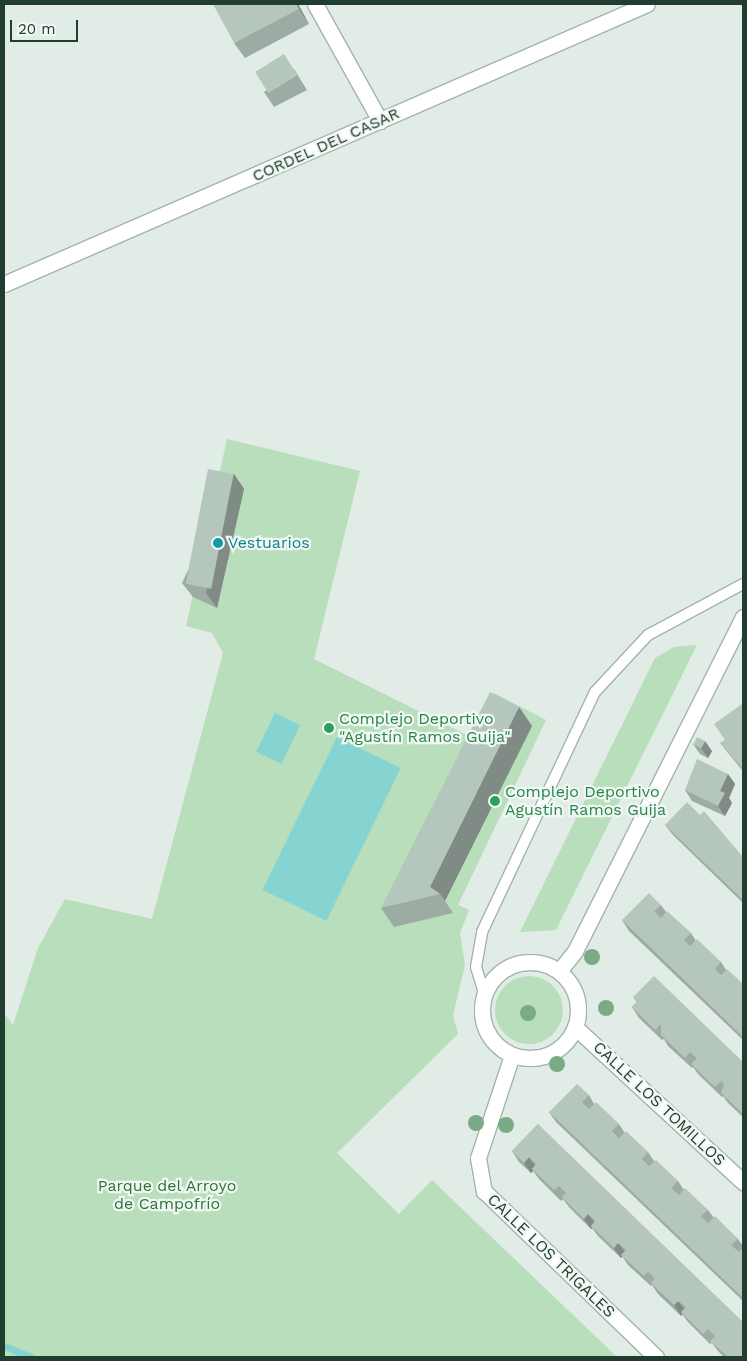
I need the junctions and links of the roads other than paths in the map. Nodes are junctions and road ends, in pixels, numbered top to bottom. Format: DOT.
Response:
graph roads {
  1 [pos="315,4"];
  2 [pos="647,4"];
  3 [pos="380,121"];
  4 [pos="4,284"];
  5 [pos="743,584"];
  6 [pos="743,617"];
  7 [pos="559,970"];
  8 [pos="484,993"];
  9 [pos="575,1028"];
  10 [pos="512,1055"];
  11 [pos="743,1182"];
  12 [pos="656,1357"];
  1 -- 3 [label="street"];
  2 -- 3 [label="street, CORDEL DEL CASAR"];
  3 -- 4 [label="street, CORDEL DEL CASAR"];
  5 -- 8 [label="lane"];
  6 -- 7 [label="street"];
  7 -- 8 [label="street"];
  7 -- 9 [label="street"];
  8 -- 10 [label="street"];
  9 -- 10 [label="street"];
  9 -- 11 [label="street, CALLE LOS TOMILLOS"];
  10 -- 12 [label="street, CALLE LOS TRIGALES"];
}
